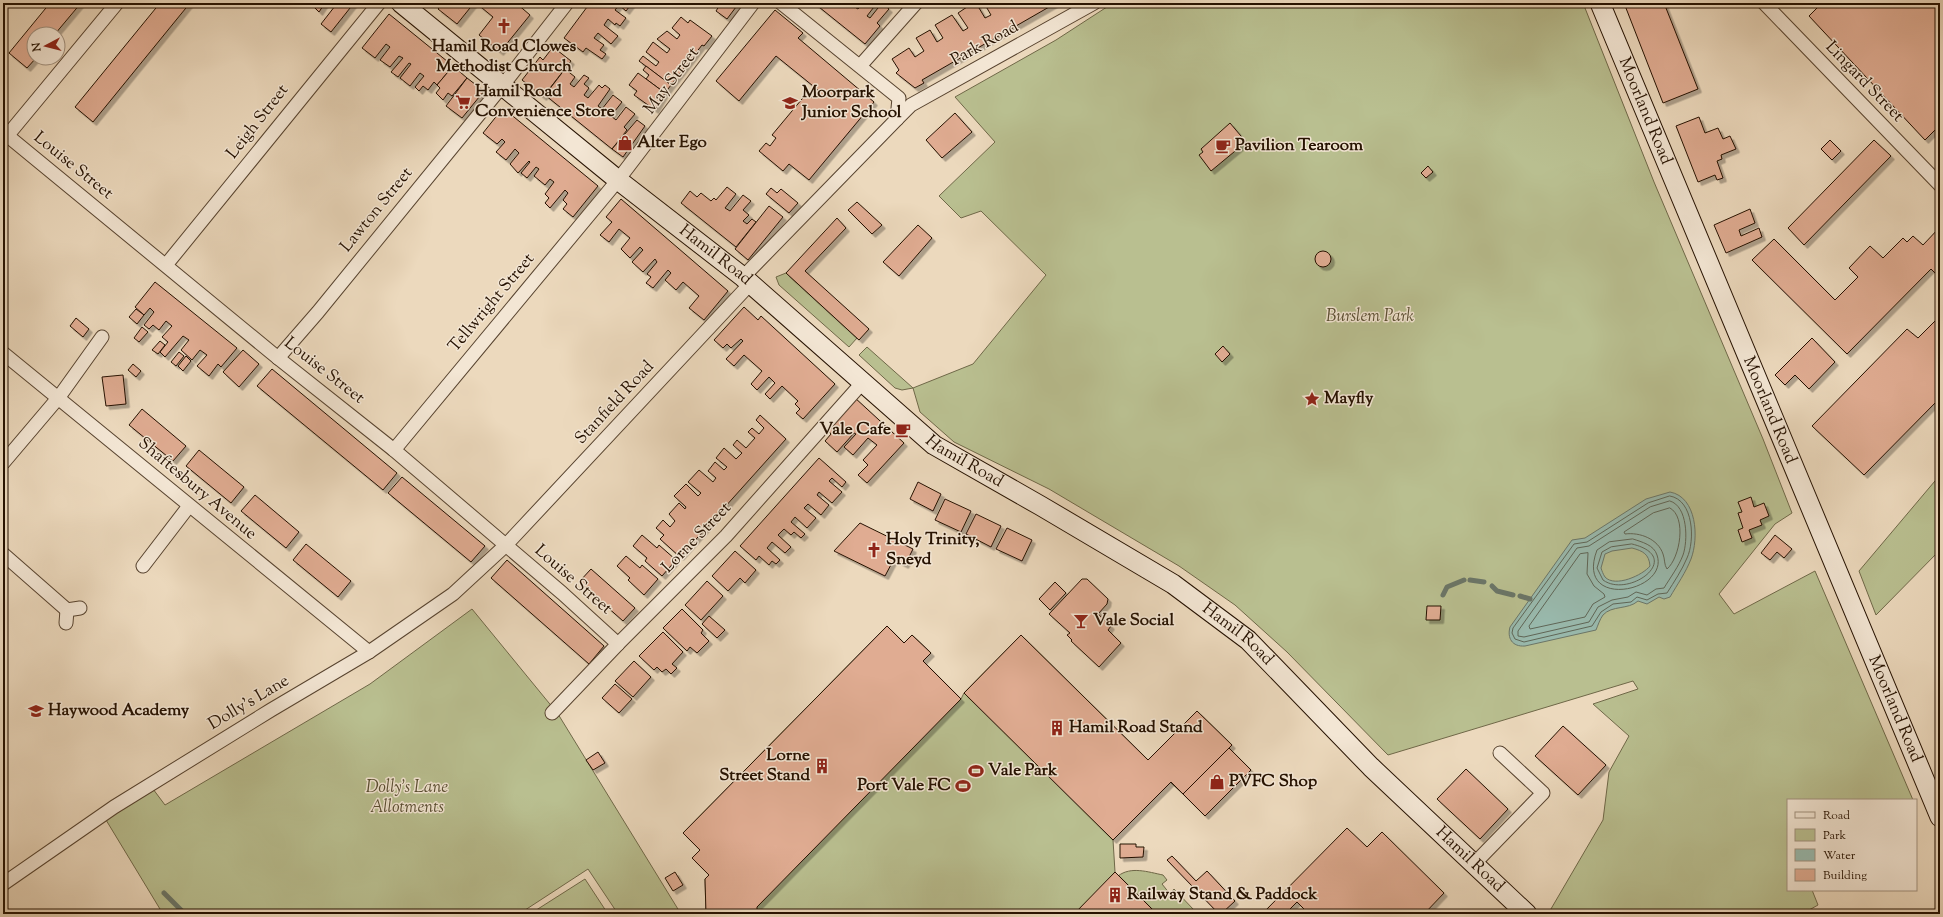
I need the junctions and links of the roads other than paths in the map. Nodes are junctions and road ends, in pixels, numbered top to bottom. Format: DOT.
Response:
graph roads {
  1 [pos="118,3"];
  2 [pos="379,3"];
  3 [pos="401,3"];
  4 [pos="567,3"];
  5 [pos="753,3"];
  6 [pos="781,3"];
  7 [pos="916,3"];
  8 [pos="1094,3"];
  9 [pos="1600,3"];
  10 [pos="1764,3"];
  11 [pos="860,66"];
  12 [pos="503,85"];
  13 [pos="897,119"];
  14 [pos="5,134"];
  15 [pos="618,180"];
  16 [pos="1940,185"];
  17 [pos="166,265"];
  18 [pos="746,280"];
  19 [pos="102,337"];
  20 [pos="3,353"];
  21 [pos="278,358"];
  22 [pos="863,382"];
  23 [pos="58,397"];
  24 [pos="394,450"];
  25 [pos="3,463"];
  26 [pos="189,506"];
  27 [pos="506,545"];
  28 [pos="3,554"];
  29 [pos="143,566"];
  30 [pos="80,608"];
  31 [pos="618,644"];
  32 [pos="369,652"];
  33 [pos="552,713"];
  34 [pos="1500,753"];
  35 [pos="1940,817"];
  36 [pos="1474,864"];
  37 [pos="3,884"];
  38 [pos="1527,914"];
  1 -- 14 [label="street"];
  2 -- 17 [label="street, Leigh Street"];
  3 -- 12 [label="street, Hamil Road"];
  4 -- 12 [label="street, Lawton Street"];
  5 -- 15 [label="street, May Street"];
  6 -- 11 [label="street"];
  7 -- 11 [label="street"];
  8 -- 13 [label="street, Park Road"];
  9 -- 35 [label="street, Moorland Road"];
  10 -- 16 [label="street, Lingard Street"];
  11 -- 13 [label="street"];
  12 -- 15 [label="street, Hamil Road"];
  12 -- 21 [label="street, Lawton Street"];
  13 -- 18 [label="street, Park Road"];
  14 -- 17 [label="street, Louise Street"];
  15 -- 18 [label="street, Hamil Road"];
  15 -- 24 [label="street, Tellwright Street"];
  17 -- 21 [label="street, Louise Street"];
  18 -- 22 [label="street, Hamil Road"];
  18 -- 27 [label="street, Stanfield Road"];
  19 -- 23 [label="street"];
  20 -- 23 [label="street, Shaftesbury Avenue"];
  21 -- 24 [label="street, Louise Street"];
  22 -- 31 [label="street, Lorne Street"];
  22 -- 36 [label="street, Hamil Road"];
  23 -- 25 [label="street"];
  23 -- 26 [label="street, Shaftesbury Avenue"];
  24 -- 27 [label="street, Louise Street"];
  26 -- 29 [label="street"];
  26 -- 32 [label="street, Shaftesbury Avenue"];
  27 -- 31 [label="street, Louise Street"];
  27 -- 32 [label="street, Dolly's Lane"];
  28 -- 30 [label="street"];
  31 -- 33 [label="street, Lorne Street"];
  32 -- 37 [label="street, Dolly's Lane"];
  34 -- 36 [label="street"];
  36 -- 38 [label="street, Hamil Road"];
}
